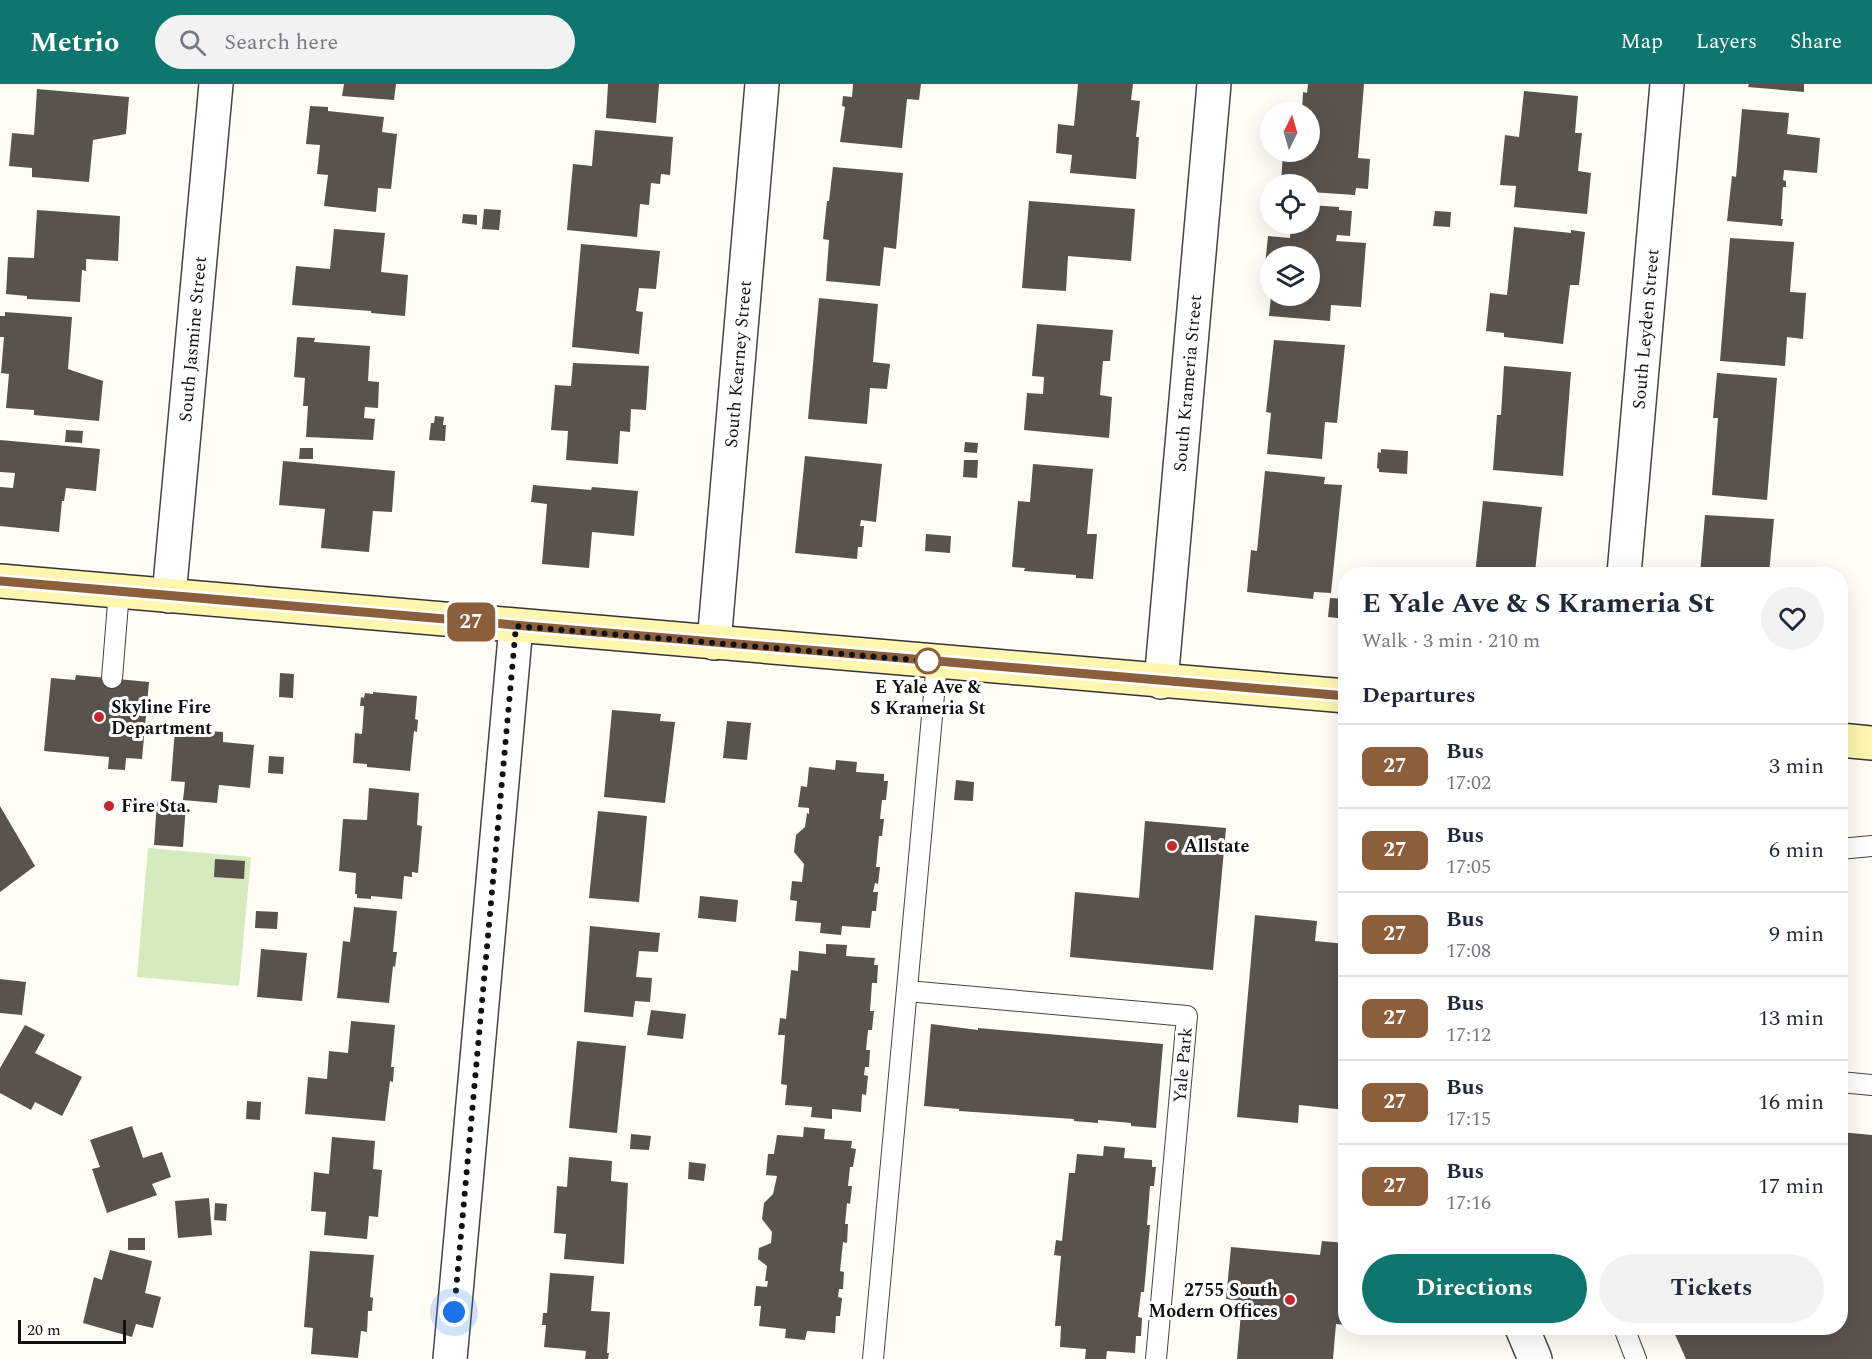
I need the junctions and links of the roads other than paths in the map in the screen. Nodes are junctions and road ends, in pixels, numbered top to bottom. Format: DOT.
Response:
graph roads {
  1 [pos="216,84"];
  2 [pos="762,84"];
  3 [pos="1214,84"];
  4 [pos="1667,84"];
  5 [pos="1625,567"];
  6 [pos="0,581"];
  7 [pos="119,591"];
  8 [pos="169,596"];
  9 [pos="516,626"];
  10 [pos="714,643"];
  11 [pos="937,662"];
  12 [pos="112,678"];
  13 [pos="1161,682"];
  14 [pos="1338,695"];
  15 [pos="1848,741"];
  16 [pos="1872,743"];
  17 [pos="1872,846"];
  18 [pos="1848,848"];
  19 [pos="907,991"];
  20 [pos="1848,1083"];
  21 [pos="1872,1085"];
  22 [pos="1525,1335"];
  23 [pos="1627,1335"];
  24 [pos="450,1359"];
  25 [pos="873,1359"];
  26 [pos="1156,1359"];
  27 [pos="1535,1359"];
  28 [pos="1636,1359"];
  1 -- 8 [label="street, South Jasmine Street"];
  2 -- 10 [label="street, South Kearney Street"];
  3 -- 13 [label="street, South Krameria Street"];
  4 -- 5 [label="street, South Leyden Street"];
  6 -- 7 [label="main road"];
  7 -- 8 [label="main road"];
  7 -- 12 [label="lane"];
  8 -- 9 [label="main road"];
  9 -- 10 [label="main road"];
  9 -- 24 [label="street"];
  10 -- 11 [label="main road"];
  11 -- 13 [label="main road"];
  11 -- 19 [label="lane"];
  13 -- 14 [label="main road"];
  15 -- 16 [label="main road"];
  17 -- 18 [label="lane"];
  19 -- 25 [label="lane"];
  19 -- 26 [label="lane, Yale Park"];
  20 -- 21 [label="lane"];
  22 -- 27 [label="street"];
  23 -- 28 [label="lane"];
}
